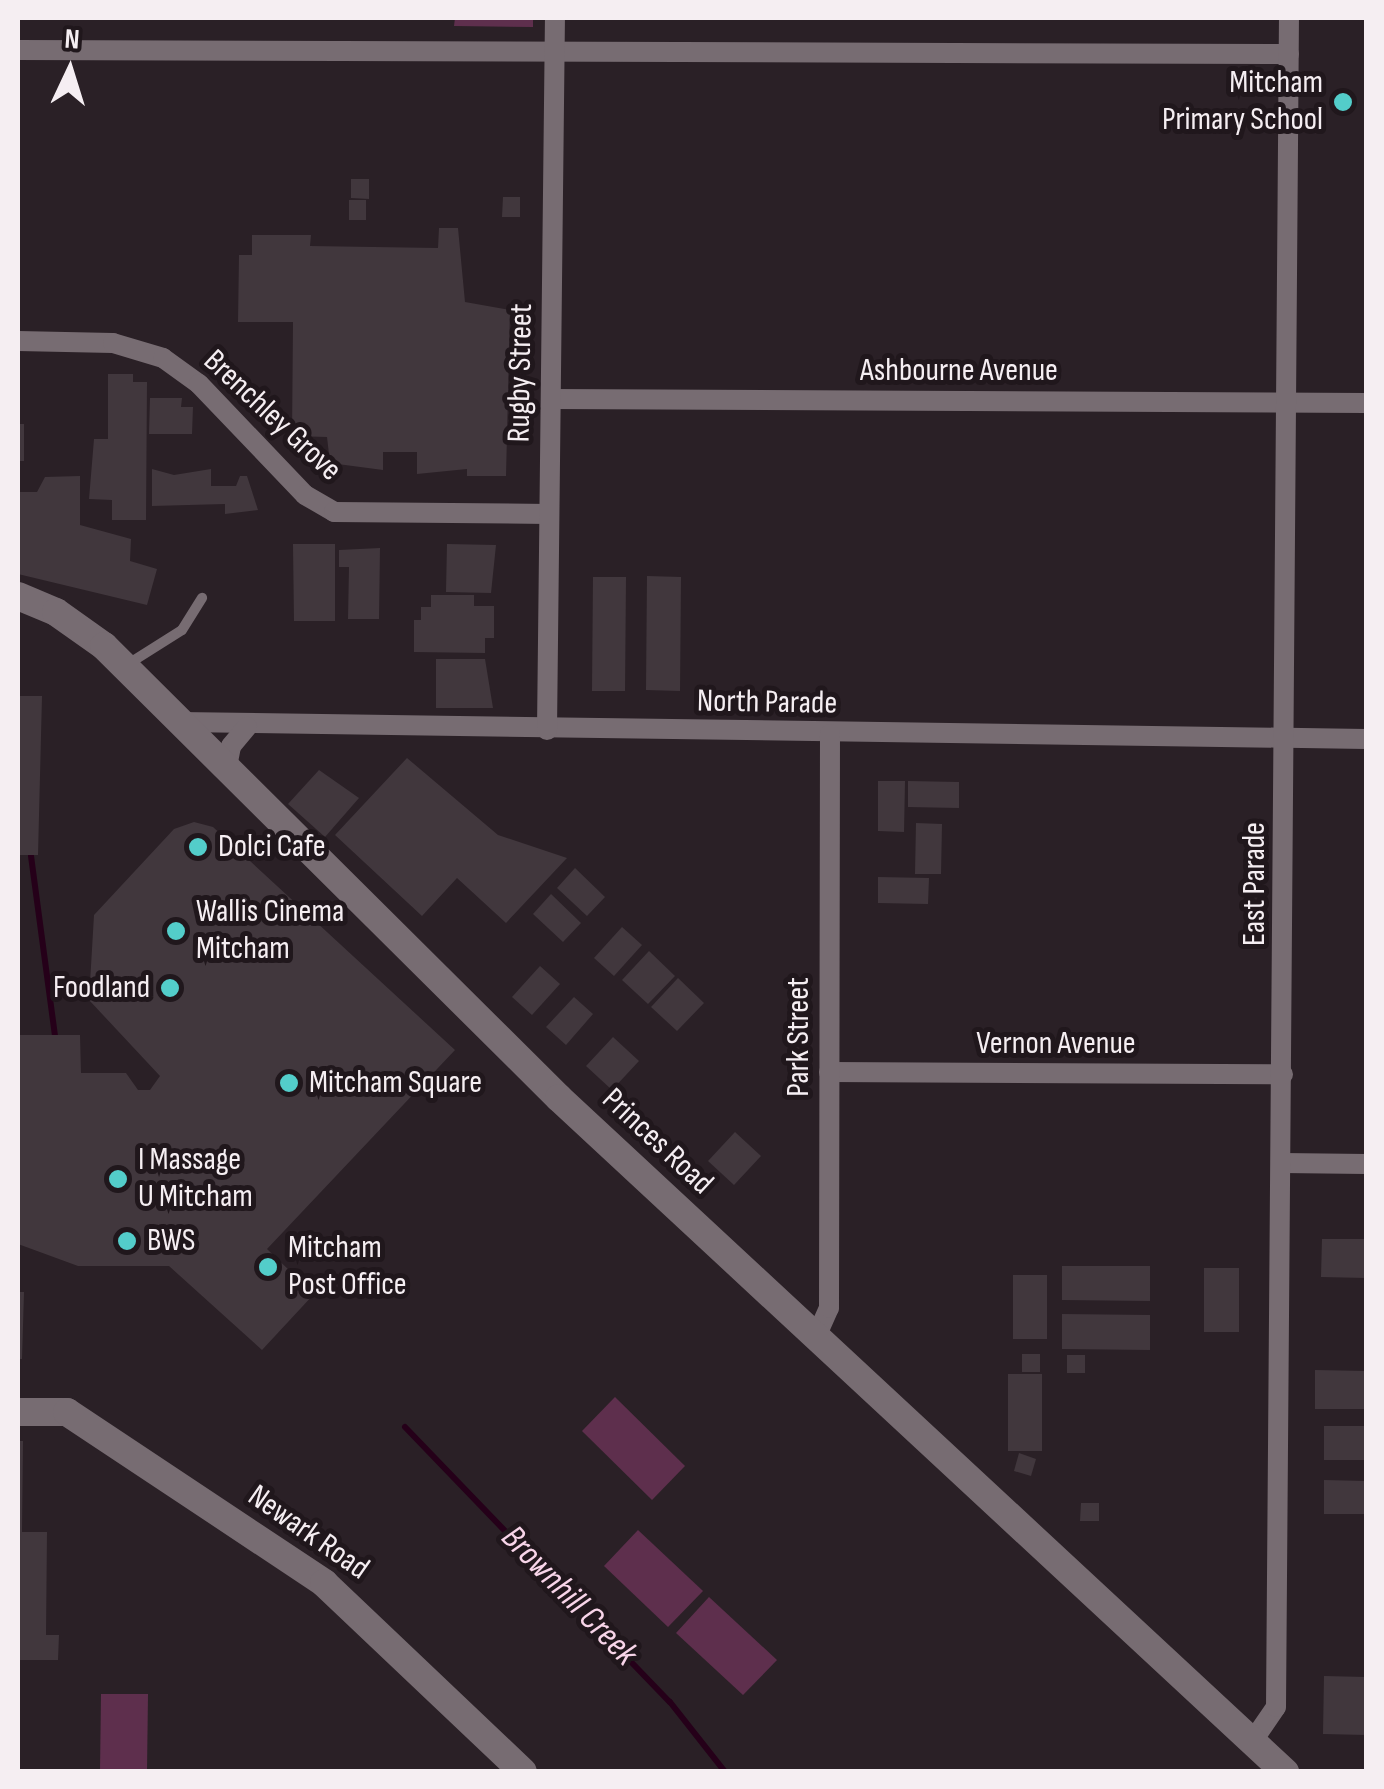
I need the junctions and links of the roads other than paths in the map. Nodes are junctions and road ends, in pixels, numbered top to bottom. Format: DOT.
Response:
graph roads {
  1 [pos="555,18"];
  2 [pos="1289,18"];
  3 [pos="554,48"];
  4 [pos="18,50"];
  5 [pos="1289,54"];
  6 [pos="18,341"];
  7 [pos="551,400"];
  8 [pos="1290,402"];
  9 [pos="1366,403"];
  10 [pos="550,514"];
  11 [pos="18,596"];
  12 [pos="202,598"];
  13 [pos="124,667"];
  14 [pos="177,722"];
  15 [pos="248,728"];
  16 [pos="547,730"];
  17 [pos="830,734"];
  18 [pos="1286,739"];
  19 [pos="1366,739"];
  20 [pos="226,772"];
  21 [pos="829,1072"];
  22 [pos="1283,1074"];
  23 [pos="1282,1163"];
  24 [pos="1366,1164"];
  25 [pos="816,1337"];
  26 [pos="18,1412"];
  27 [pos="1252,1742"];
  28 [pos="523,1772"];
  29 [pos="1266,1772"];
  30 [pos="1286,1772"];
  1 -- 3 [label="street, Rugby Street"];
  2 -- 5 [label="street, East Parade"];
  3 -- 4 [label="street"];
  3 -- 5 [label="street"];
  3 -- 7 [label="street, Rugby Street"];
  5 -- 8 [label="street, East Parade"];
  6 -- 10 [label="street, Brenchley Grove"];
  7 -- 8 [label="street, Ashbourne Avenue"];
  7 -- 10 [label="street, Rugby Street"];
  8 -- 9 [label="street, Ashbourne Avenue"];
  8 -- 18 [label="street, East Parade"];
  10 -- 16 [label="street, Rugby Street"];
  11 -- 13 [label="street, Princes Road"];
  12 -- 13 [label="lane"];
  13 -- 14 [label="street, Princes Road"];
  14 -- 15 [label="street, North Parade"];
  14 -- 20 [label="street, Princes Road"];
  15 -- 16 [label="street, North Parade"];
  15 -- 20 [label="street"];
  16 -- 17 [label="street, North Parade"];
  17 -- 18 [label="street, North Parade"];
  17 -- 21 [label="street, Park Street"];
  18 -- 19 [label="street, North Parade"];
  18 -- 22 [label="street, East Parade"];
  20 -- 25 [label="street, Princes Road"];
  21 -- 22 [label="street, Vernon Avenue"];
  21 -- 25 [label="street, Park Street"];
  22 -- 23 [label="street, East Parade"];
  23 -- 24 [label="street"];
  23 -- 27 [label="street, East Parade"];
  25 -- 27 [label="street, Princes Road"];
  26 -- 28 [label="street, Newark Road"];
  27 -- 29 [label="street, Princes Road"];
  27 -- 30 [label="street, Princes Road"];
}
